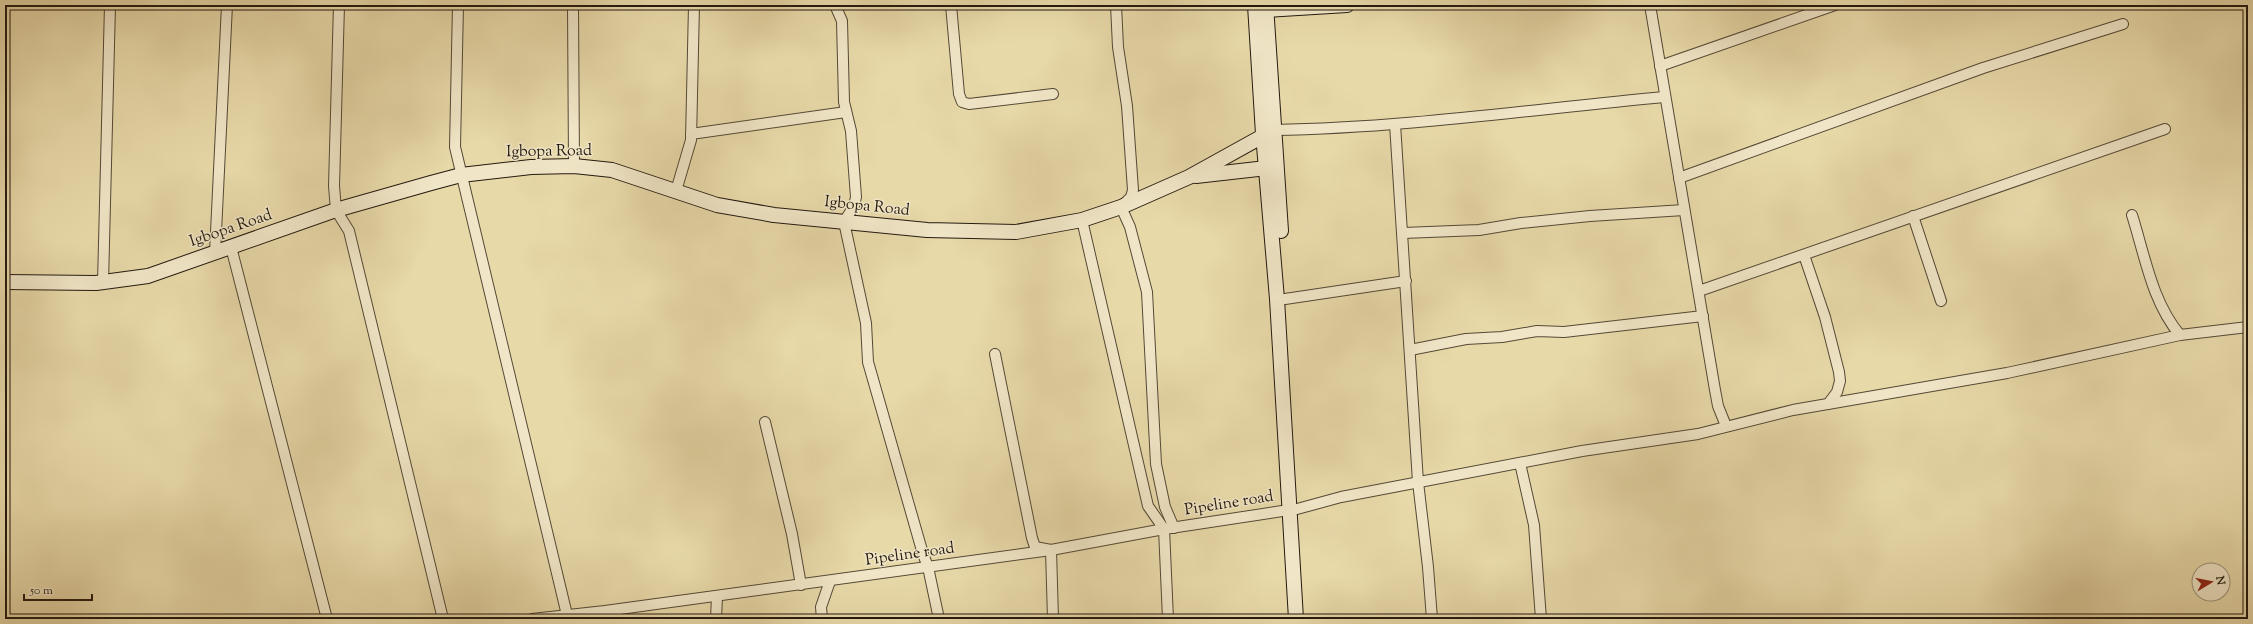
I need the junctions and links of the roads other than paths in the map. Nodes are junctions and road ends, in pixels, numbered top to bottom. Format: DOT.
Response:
graph roads {
  1 [pos="110,5"];
  2 [pos="227,5"];
  3 [pos="339,5"];
  4 [pos="458,5"];
  5 [pos="572,5"];
  6 [pos="694,5"];
  7 [pos="835,5"];
  8 [pos="951,5"];
  9 [pos="1116,5"];
  10 [pos="1347,5"];
  11 [pos="1650,5"];
  12 [pos="1835,5"];
  13 [pos="1263,7"];
  14 [pos="2123,24"];
  15 [pos="1660,66"];
  16 [pos="1053,94"];
  17 [pos="1664,97"];
  18 [pos="846,112"];
  19 [pos="1395,124"];
  20 [pos="2165,129"];
  21 [pos="1268,132"];
  22 [pos="691,134"];
  23 [pos="574,166"];
  24 [pos="1272,167"];
  25 [pos="461,175"];
  26 [pos="1189,177"];
  27 [pos="1679,178"];
  28 [pos="676,191"];
  29 [pos="1121,207"];
  30 [pos="336,210"];
  31 [pos="1684,210"];
  32 [pos="2132,215"];
  33 [pos="1914,216"];
  34 [pos="1082,220"];
  35 [pos="844,222"];
  36 [pos="1403,232"];
  37 [pos="231,247"];
  38 [pos="215,253"];
  39 [pos="1804,255"];
  40 [pos="1406,281"];
  41 [pos="5,282"];
  42 [pos="103,283"];
  43 [pos="1699,291"];
  44 [pos="1285,299"];
  45 [pos="1941,301"];
  46 [pos="1703,316"];
  47 [pos="2248,327"];
  48 [pos="2180,335"];
  49 [pos="1410,350"];
  50 [pos="995,354"];
  51 [pos="1828,404"];
  52 [pos="765,422"];
  53 [pos="1726,426"];
  54 [pos="1520,463"];
  55 [pos="1418,482"];
  56 [pos="1293,509"];
  57 [pos="1169,528"];
  58 [pos="1051,550"];
  59 [pos="928,567"];
  60 [pos="830,581"];
  61 [pos="801,585"];
  62 [pos="717,596"];
  63 [pos="567,615"];
  64 [pos="581,616"];
  65 [pos="327,619"];
  66 [pos="443,619"];
  67 [pos="532,619"];
  68 [pos="716,619"];
  69 [pos="822,619"];
  70 [pos="939,619"];
  71 [pos="1053,619"];
  72 [pos="1168,619"];
  73 [pos="1296,619"];
  74 [pos="1305,619"];
  75 [pos="1432,619"];
  76 [pos="1541,619"];
  1 -- 42 [label="street"];
  2 -- 38 [label="street"];
  3 -- 30 [label="street"];
  4 -- 25 [label="street"];
  5 -- 23 [label="street"];
  6 -- 22 [label="street"];
  7 -- 18 [label="street"];
  8 -- 16 [label="street"];
  9 -- 29 [label="street"];
  10 -- 13 [label="street"];
  11 -- 15 [label="street"];
  12 -- 15 [label="street"];
  13 -- 21 [label="street"];
  14 -- 27 [label="street"];
  15 -- 17 [label="street"];
  17 -- 19 [label="street"];
  17 -- 27 [label="street"];
  18 -- 22 [label="street"];
  18 -- 35 [label="street"];
  19 -- 21 [label="street"];
  19 -- 36 [label="street"];
  20 -- 33 [label="street"];
  21 -- 24 [label="street"];
  21 -- 26 [label="street"];
  22 -- 28 [label="street"];
  23 -- 25 [label="street, Igbopa Road"];
  23 -- 28 [label="street, Igbopa Road"];
  24 -- 26 [label="street"];
  24 -- 44 [label="street"];
  24 -- 56 [label="street"];
  25 -- 30 [label="street, Igbopa Road"];
  25 -- 63 [label="street"];
  26 -- 29 [label="street, Igbopa Road"];
  27 -- 31 [label="street"];
  28 -- 35 [label="street, Igbopa Road"];
  29 -- 34 [label="street, Igbopa Road"];
  29 -- 57 [label="street"];
  30 -- 37 [label="street, Igbopa Road"];
  30 -- 66 [label="street"];
  31 -- 36 [label="street"];
  31 -- 43 [label="street"];
  32 -- 48 [label="street"];
  33 -- 39 [label="street"];
  33 -- 45 [label="street"];
  34 -- 35 [label="street, Igbopa Road"];
  34 -- 57 [label="street"];
  35 -- 59 [label="street"];
  36 -- 40 [label="street"];
  37 -- 38 [label="street, Igbopa Road"];
  37 -- 65 [label="street"];
  38 -- 42 [label="street, Igbopa Road"];
  39 -- 43 [label="street"];
  39 -- 51 [label="street"];
  40 -- 44 [label="street"];
  40 -- 49 [label="street"];
  41 -- 42 [label="street, Igbopa Road"];
  43 -- 46 [label="street"];
  44 -- 56 [label="street"];
  46 -- 49 [label="street"];
  46 -- 53 [label="street"];
  47 -- 48 [label="street, Pipeline road"];
  48 -- 51 [label="street, Pipeline road"];
  49 -- 55 [label="street"];
  50 -- 58 [label="street"];
  51 -- 53 [label="street, Pipeline road"];
  52 -- 61 [label="street"];
  53 -- 54 [label="street, Pipeline road"];
  54 -- 55 [label="street, Pipeline road"];
  54 -- 76 [label="street"];
  55 -- 56 [label="street, Pipeline road"];
  55 -- 75 [label="street"];
  56 -- 57 [label="street, Pipeline road"];
  56 -- 73 [label="street"];
  56 -- 74 [label="street"];
  57 -- 58 [label="street, Pipeline road"];
  57 -- 72 [label="street"];
  58 -- 59 [label="street, Pipeline road"];
  58 -- 71 [label="street"];
  59 -- 60 [label="street, Pipeline road"];
  59 -- 70 [label="street"];
  60 -- 61 [label="street, Pipeline road"];
  60 -- 69 [label="street"];
  61 -- 62 [label="street, Pipeline road"];
  62 -- 64 [label="street, Pipeline road"];
  62 -- 68 [label="street"];
  63 -- 64 [label="street, Pipeline road"];
  63 -- 67 [label="street, Pipeline road"];
}
